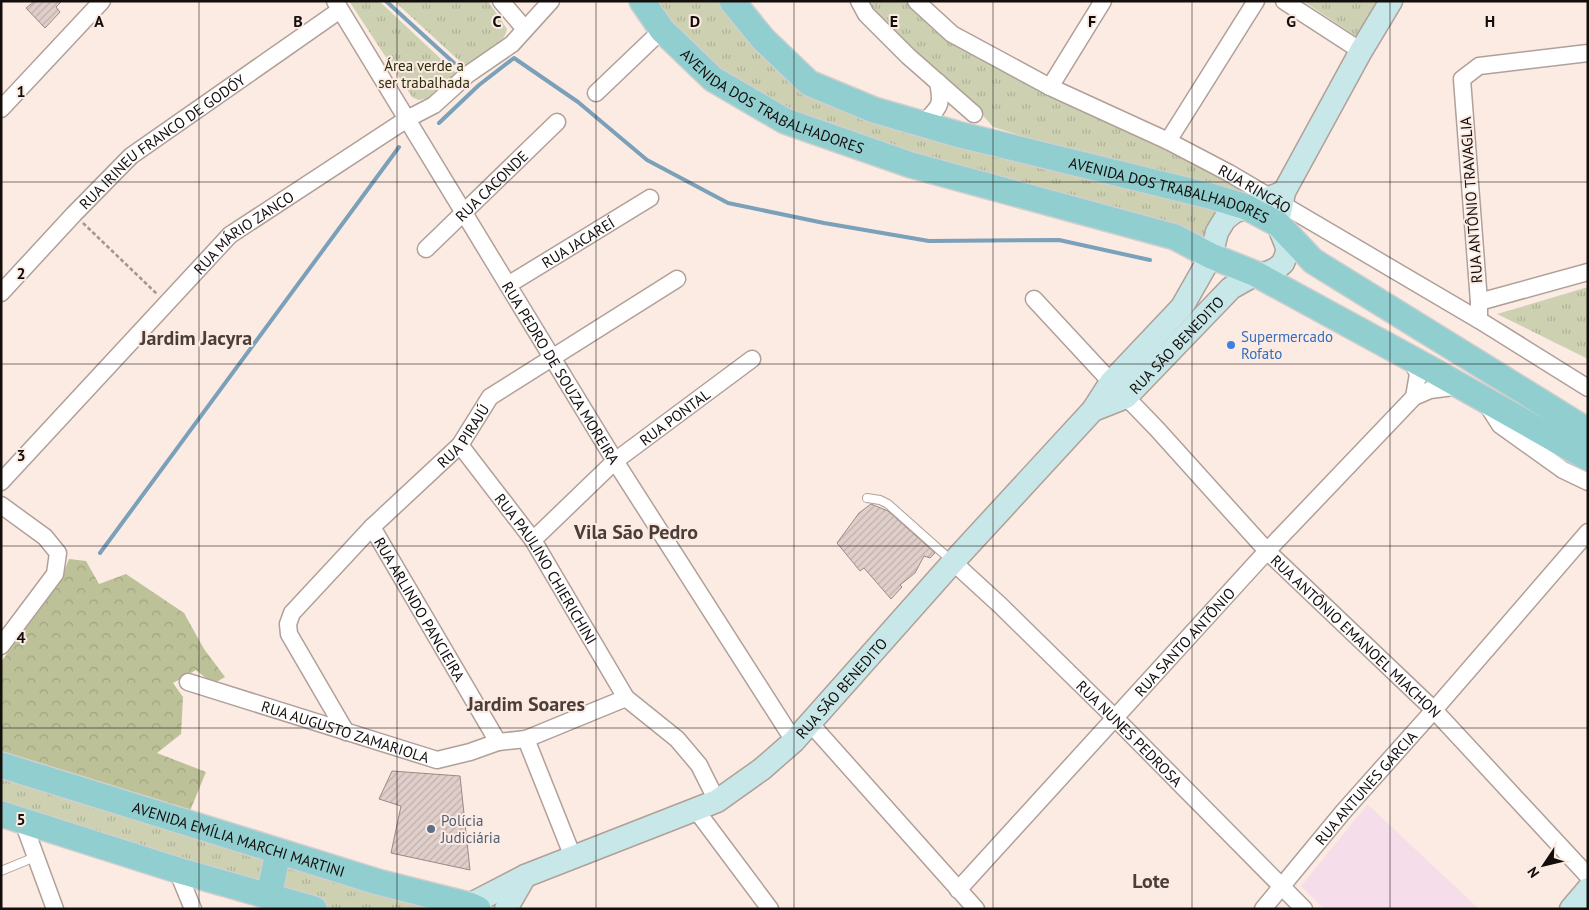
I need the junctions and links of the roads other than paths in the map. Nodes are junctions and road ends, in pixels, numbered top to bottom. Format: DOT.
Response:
graph roads {
  1 [pos="102,1"];
  2 [pos="501,1"];
  3 [pos="551,1"];
  4 [pos="642,1"];
  5 [pos="732,1"];
  6 [pos="859,1"];
  7 [pos="916,1"];
  8 [pos="1103,1"];
  9 [pos="1256,1"];
  10 [pos="1284,1"];
  11 [pos="1391,1"];
  12 [pos="337,6"];
  13 [pos="525,29"];
  14 [pos="662,30"];
  15 [pos="1361,51"];
  16 [pos="1588,53"];
  17 [pos="938,82"];
  18 [pos="1050,87"];
  19 [pos="596,93"];
  20 [pos="1,109"];
  21 [pos="974,114"];
  22 [pos="406,119"];
  23 [pos="557,122"];
  24 [pos="922,124"];
  25 [pos="1168,141"];
  26 [pos="650,198"];
  27 [pos="1279,204"];
  28 [pos="1246,207"];
  29 [pos="464,213"];
  30 [pos="426,250"];
  31 [pos="1211,256"];
  32 [pos="1588,272"];
  33 [pos="1256,274"];
  34 [pos="677,279"];
  35 [pos="508,285"];
  36 [pos="1,293"];
  37 [pos="1034,299"];
  38 [pos="1479,302"];
  39 [pos="1479,320"];
  40 [pos="552,359"];
  41 [pos="752,359"];
  42 [pos="1411,359"];
  43 [pos="1120,383"];
  44 [pos="1461,386"];
  45 [pos="1588,388"];
  46 [pos="1414,397"];
  47 [pos="1483,399"];
  48 [pos="1588,430"];
  49 [pos="460,445"];
  50 [pos="1588,458"];
  51 [pos="615,461"];
  52 [pos="1,482"];
  53 [pos="1588,482"];
  54 [pos="867,498"];
  55 [pos="1,506"];
  56 [pos="372,527"];
  57 [pos="1588,532"];
  58 [pos="533,540"];
  59 [pos="1267,551"];
  60 [pos="953,562"];
  61 [pos="1,646"];
  62 [pos="188,682"];
  63 [pos="626,698"];
  64 [pos="1434,710"];
  65 [pos="1114,717"];
  66 [pos="810,723"];
  67 [pos="346,732"];
  68 [pos="526,739"];
  69 [pos="794,741"];
  70 [pos="498,742"];
  71 [pos="1,766"];
  72 [pos="717,801"];
  73 [pos="696,810"];
  74 [pos="12,818"];
  75 [pos="278,852"];
  76 [pos="35,857"];
  77 [pos="573,857"];
  78 [pos="178,870"];
  79 [pos="1,871"];
  80 [pos="525,876"];
  81 [pos="1588,876"];
  82 [pos="1282,887"];
  83 [pos="1588,889"];
  84 [pos="958,890"];
  85 [pos="269,896"];
  86 [pos="473,907"];
  87 [pos="55,909"];
  88 [pos="193,909"];
  89 [pos="314,909"];
  90 [pos="506,909"];
  91 [pos="770,909"];
  92 [pos="976,909"];
  93 [pos="1263,909"];
  94 [pos="1304,909"];
  95 [pos="1571,909"];
  1 -- 20 [label="street"];
  2 -- 13 [label="street"];
  3 -- 13 [label="street, RUA MÁRIO ZANCO"];
  4 -- 14 [label="main road, AVENIDA DOS TRABALHADORES"];
  5 -- 24 [label="main road, AVENIDA DOS TRABALHADORES"];
  6 -- 17 [label="street"];
  7 -- 18 [label="street, RUA RINCÃO"];
  8 -- 18 [label="street"];
  9 -- 25 [label="street"];
  10 -- 15 [label="street"];
  11 -- 15 [label="main road"];
  12 -- 22 [label="street, RUA PEDRO DE SOUZA MOREIRA"];
  12 -- 36 [label="street, RUA IRINEU FRANCO DE GODÓY"];
  13 -- 22 [label="street, RUA MÁRIO ZANCO"];
  14 -- 19 [label="street"];
  14 -- 31 [label="main road, AVENIDA DOS TRABALHADORES"];
  15 -- 27 [label="main road"];
  16 -- 38 [label="street, RUA ANTÔNIO TRAVAGLIA"];
  17 -- 21 [label="street"];
  17 -- 24 [label="street"];
  18 -- 25 [label="street, RUA RINCÃO"];
  22 -- 29 [label="street, RUA PEDRO DE SOUZA MOREIRA"];
  22 -- 52 [label="street, RUA MÁRIO ZANCO"];
  23 -- 29 [label="street, RUA CACONDE"];
  24 -- 28 [label="main road, AVENIDA DOS TRABALHADORES"];
  25 -- 27 [label="street, RUA RINCÃO"];
  26 -- 35 [label="street, RUA JACAREÍ"];
  27 -- 28 [label="main road, AVENIDA DOS TRABALHADORES"];
  27 -- 33 [label="main road"];
  27 -- 39 [label="street, RUA RINCÃO"];
  27 -- 48 [label="main road, AVENIDA DOS TRABALHADORES"];
  28 -- 31 [label="main road"];
  29 -- 30 [label="street, RUA CACONDE"];
  29 -- 35 [label="street, RUA PEDRO DE SOUZA MOREIRA"];
  31 -- 33 [label="main road"];
  31 -- 43 [label="main road, RUA SÃO BENEDITO"];
  32 -- 38 [label="street"];
  33 -- 42 [label="main road"];
  33 -- 43 [label="main road, RUA SÃO BENEDITO"];
  34 -- 40 [label="street, RUA PIRAJÚ"];
  35 -- 40 [label="street, RUA PEDRO DE SOUZA MOREIRA"];
  37 -- 43 [label="street, RUA ANTÔNIO EMANOEL MIACHON"];
  38 -- 39 [label="street, RUA ANTÔNIO TRAVAGLIA"];
  39 -- 45 [label="street, RUA RINCÃO"];
  40 -- 49 [label="street, RUA PIRAJÚ"];
  40 -- 51 [label="street, RUA PEDRO DE SOUZA MOREIRA"];
  41 -- 51 [label="street, RUA PONTAL"];
  42 -- 44 [label="main road"];
  42 -- 46 [label="street"];
  43 -- 59 [label="street, RUA ANTÔNIO EMANOEL MIACHON"];
  43 -- 60 [label="main road, RUA SÃO BENEDITO"];
  44 -- 46 [label="street, RUA SANTO ANTÔNIO"];
  44 -- 47 [label="main road"];
  46 -- 59 [label="street, RUA SANTO ANTÔNIO"];
  47 -- 50 [label="main road"];
  47 -- 53 [label="street"];
  49 -- 56 [label="street, RUA PIRAJÚ"];
  49 -- 58 [label="street, RUA PAULINO CHIERICHINI"];
  51 -- 58 [label="street, RUA PONTAL"];
  51 -- 69 [label="street, RUA PEDRO DE SOUZA MOREIRA"];
  54 -- 60 [label="lane"];
  55 -- 61 [label="street"];
  56 -- 67 [label="street, RUA PIRAJÚ"];
  56 -- 70 [label="street, RUA ARLINDO PANCIEIRA"];
  57 -- 64 [label="street, RUA ANTUNES GARCIA"];
  58 -- 63 [label="street, RUA PAULINO CHIERICHINI"];
  59 -- 64 [label="street, RUA ANTÔNIO EMANOEL MIACHON"];
  59 -- 65 [label="street, RUA SANTO ANTÔNIO"];
  60 -- 65 [label="street, RUA NUNES PEDROSA"];
  60 -- 66 [label="main road, RUA SÃO BENEDITO"];
  62 -- 67 [label="street, RUA AUGUSTO ZAMARIOLA"];
  63 -- 68 [label="street, RUA AUGUSTO ZAMARIOLA"];
  63 -- 72 [label="street"];
  64 -- 81 [label="street, RUA ANTÔNIO EMANOEL MIACHON"];
  64 -- 82 [label="street, RUA ANTUNES GARCIA"];
  65 -- 82 [label="street, RUA NUNES PEDROSA"];
  65 -- 84 [label="street, RUA SANTO ANTÔNIO"];
  66 -- 69 [label="main road, RUA SÃO BENEDITO"];
  66 -- 84 [label="street"];
  67 -- 70 [label="street, RUA AUGUSTO ZAMARIOLA"];
  68 -- 70 [label="street, RUA AUGUSTO ZAMARIOLA"];
  68 -- 77 [label="street"];
  69 -- 72 [label="main road, RUA SÃO BENEDITO"];
  71 -- 75 [label="main road, AVENIDA EMÍLIA MARCHI MARTINI"];
  72 -- 73 [label="main road, RUA SÃO BENEDITO"];
  73 -- 77 [label="main road, RUA SÃO BENEDITO"];
  73 -- 91 [label="street"];
  74 -- 76 [label="street"];
  74 -- 78 [label="main road"];
  75 -- 85 [label="main road"];
  75 -- 86 [label="main road, AVENIDA EMÍLIA MARCHI MARTINI"];
  76 -- 79 [label="lane"];
  76 -- 87 [label="street"];
  77 -- 80 [label="main road, RUA SÃO BENEDITO"];
  78 -- 85 [label="main road"];
  78 -- 88 [label="street"];
  80 -- 86 [label="main road, RUA SÃO BENEDITO"];
  80 -- 90 [label="main road"];
  82 -- 93 [label="street, RUA ANTUNES GARCIA"];
  82 -- 94 [label="street, RUA NUNES PEDROSA"];
  83 -- 95 [label="main road"];
  84 -- 92 [label="street"];
  85 -- 89 [label="main road"];
}
